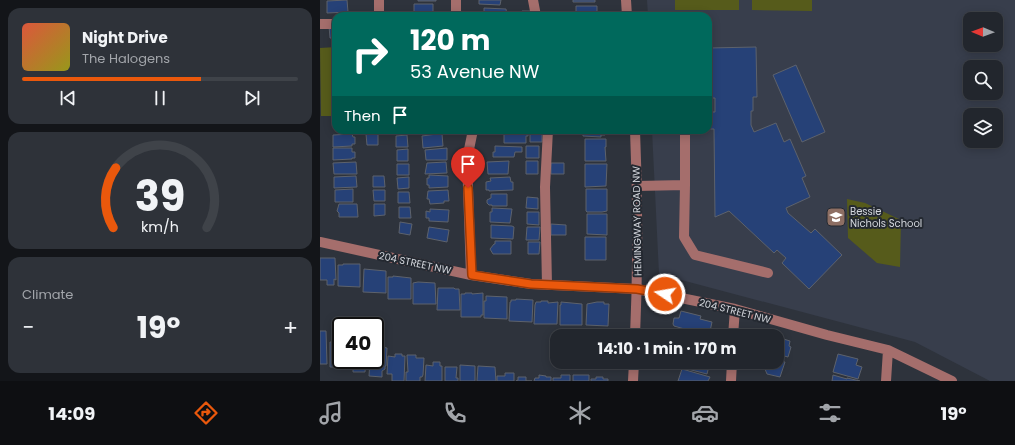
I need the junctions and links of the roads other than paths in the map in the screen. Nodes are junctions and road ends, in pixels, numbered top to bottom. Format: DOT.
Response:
graph roads {
  1 [pos="379,0"];
  2 [pos="456,0"];
  3 [pos="533,0"];
  4 [pos="626,0"];
  5 [pos="379,12"];
  6 [pos="456,12"];
  7 [pos="535,12"];
  8 [pos="627,12"];
  9 [pos="320,24"];
  10 [pos="332,24"];
  11 [pos="472,134"];
  12 [pos="548,134"];
  13 [pos="635,134"];
  14 [pos="685,134"];
  15 [pos="685,185"];
  16 [pos="637,186"];
  17 [pos="320,242"];
  18 [pos="768,273"];
  19 [pos="472,275"];
  20 [pos="547,284"];
  21 [pos="637,289"];
  22 [pos="735,309"];
  23 [pos="636,329"];
  24 [pos="734,329"];
  25 [pos="888,350"];
  26 [pos="634,369"];
  27 [pos="732,369"];
  28 [pos="633,381"];
  29 [pos="731,381"];
  30 [pos="886,381"];
  31 [pos="952,381"];
  1 -- 5 [label="street"];
  2 -- 6 [label="street"];
  3 -- 7 [label="street"];
  4 -- 8 [label="street"];
  9 -- 10 [label="street"];
  11 -- 19 [label="street"];
  12 -- 20 [label="street"];
  13 -- 16 [label="street, HEMINGWAY ROAD NW"];
  14 -- 15 [label="street"];
  15 -- 16 [label="street"];
  15 -- 18 [label="street"];
  16 -- 21 [label="street, HEMINGWAY ROAD NW"];
  17 -- 19 [label="street, 204 STREET NW"];
  19 -- 20 [label="street, 204 STREET NW"];
  20 -- 21 [label="street, 204 STREET NW"];
  21 -- 22 [label="street, 204 STREET NW"];
  21 -- 23 [label="street, HEMINGWAY ROAD NW"];
  22 -- 24 [label="street"];
  22 -- 25 [label="street, 204 STREET NW"];
  25 -- 30 [label="street"];
  25 -- 31 [label="street, 204 STREET NW"];
  26 -- 28 [label="street"];
  27 -- 29 [label="street"];
}
